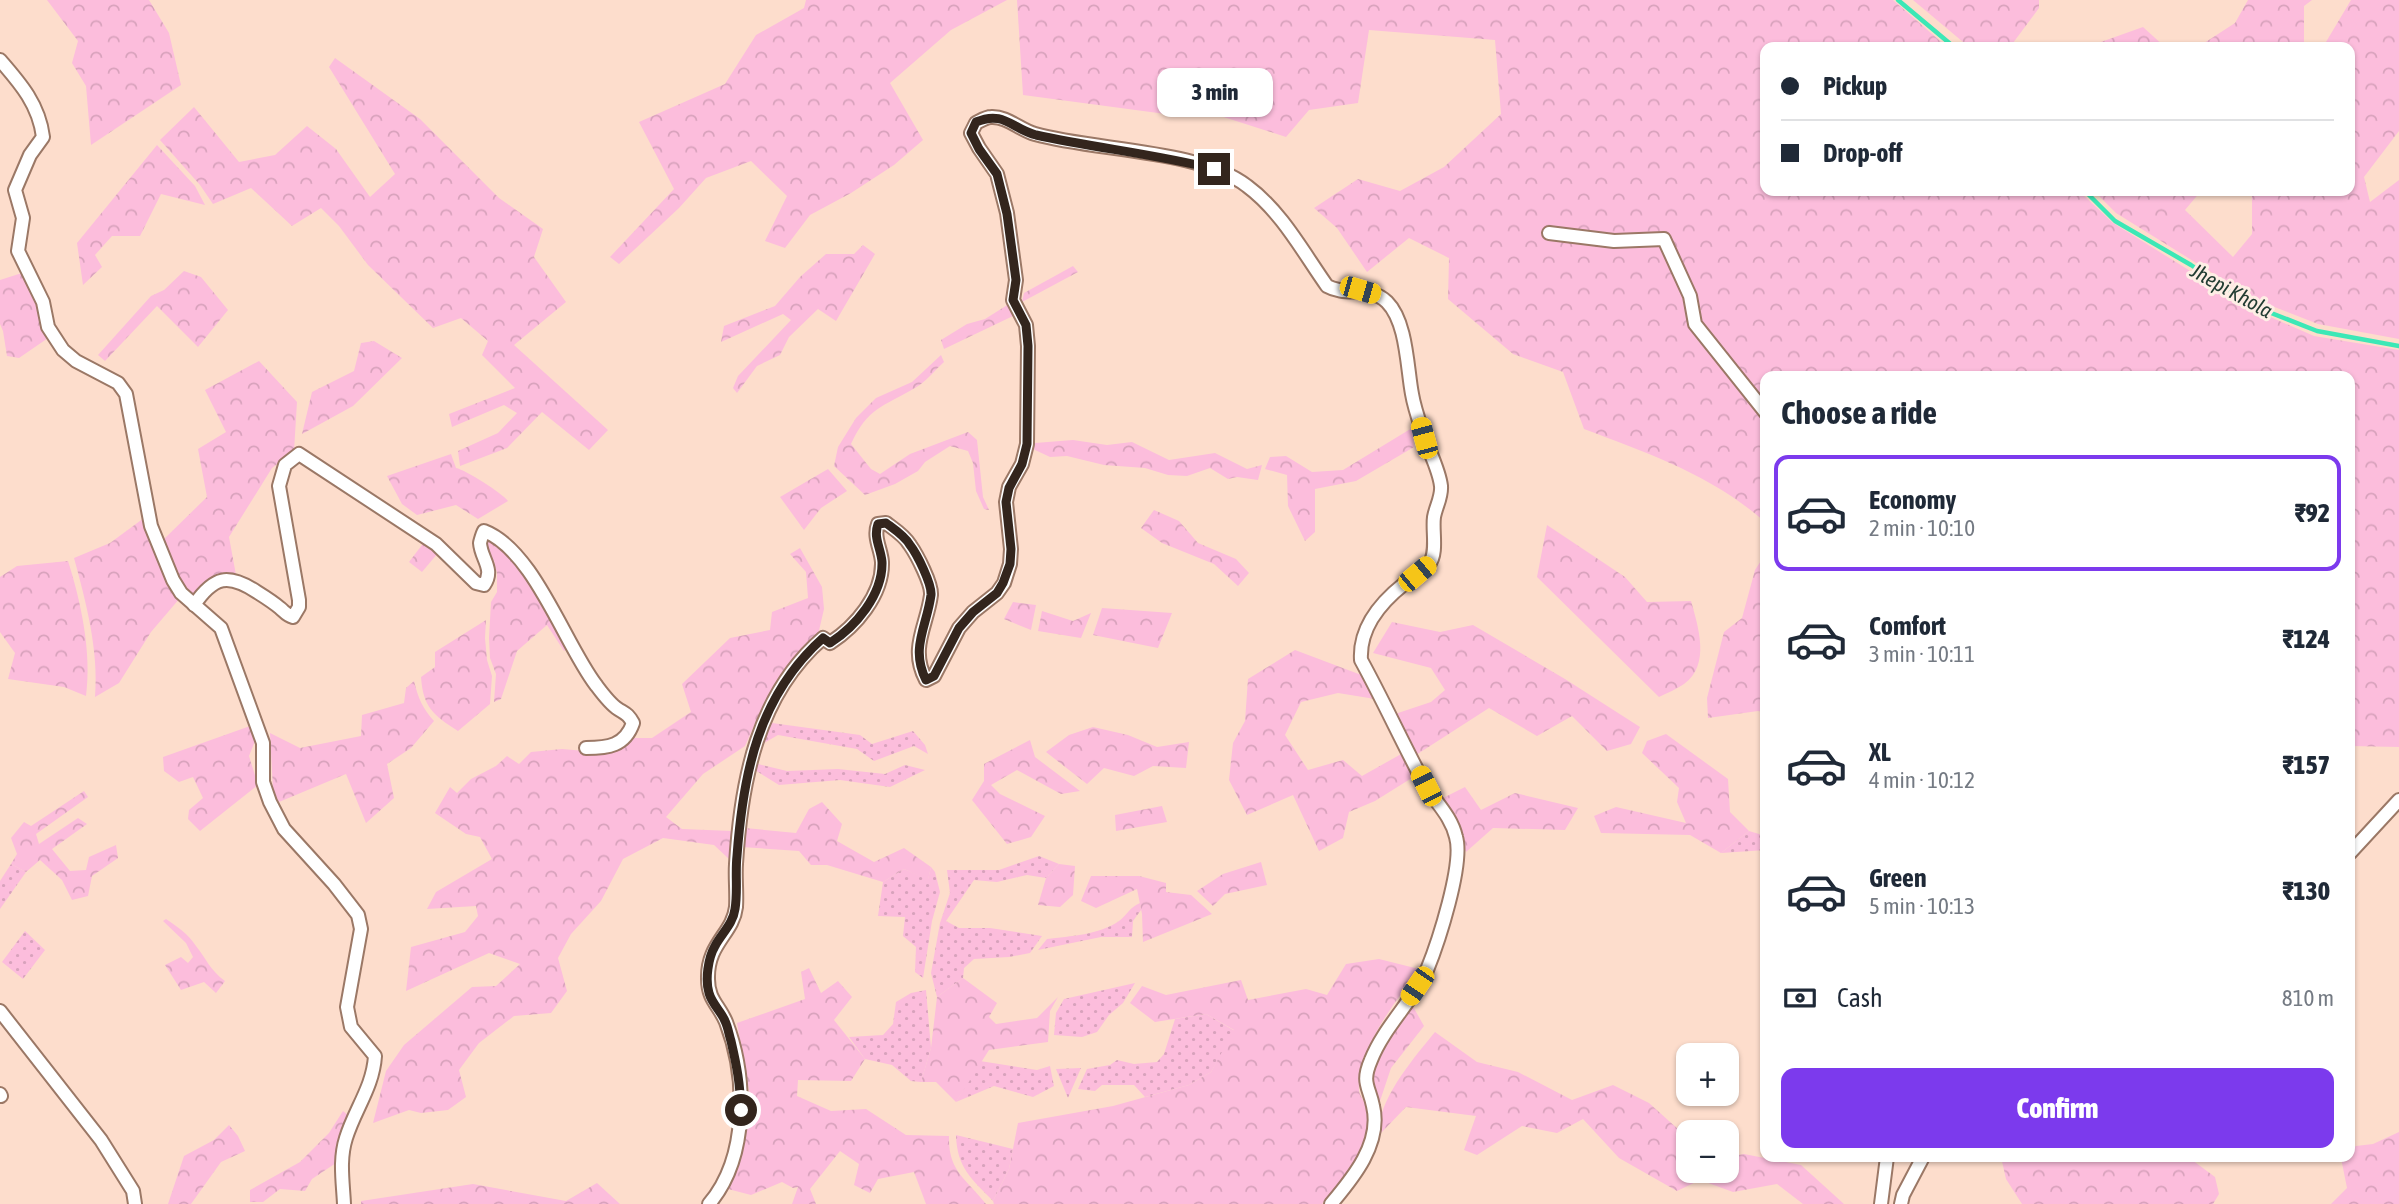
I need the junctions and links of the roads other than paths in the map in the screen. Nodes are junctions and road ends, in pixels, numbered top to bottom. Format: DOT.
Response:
graph roads {
  1 [pos="0,60"];
  2 [pos="1549,233"];
  3 [pos="1760,405"];
  4 [pos="194,605"];
  5 [pos="586,748"];
  6 [pos="2399,800"];
  7 [pos="2355,848"];
  8 [pos="0,1011"];
  9 [pos="1886,1162"];
  10 [pos="1920,1162"];
  11 [pos="135,1204"];
  12 [pos="344,1204"];
  13 [pos="709,1204"];
  14 [pos="1331,1204"];
  15 [pos="1881,1204"];
  16 [pos="1901,1204"];
  1 -- 4 [label="street"];
  2 -- 3 [label="street"];
  4 -- 5 [label="street"];
  4 -- 12 [label="street"];
  6 -- 7 [label="street"];
  8 -- 11 [label="street"];
  9 -- 15 [label="street"];
  10 -- 16 [label="street"];
  13 -- 14 [label="street"];
}
